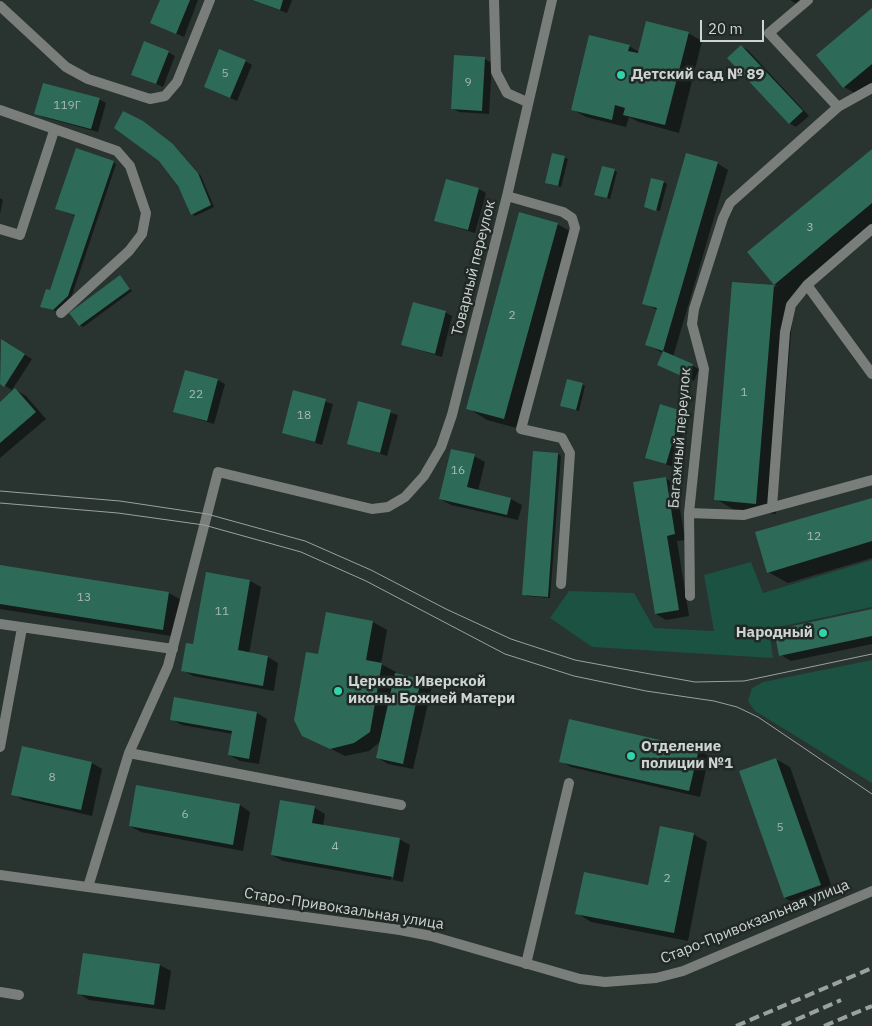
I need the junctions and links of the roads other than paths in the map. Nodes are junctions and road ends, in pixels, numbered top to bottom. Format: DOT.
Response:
graph roads {
  1 [pos="210,0"];
  2 [pos="494,0"];
  3 [pos="552,0"];
  4 [pos="808,0"];
  5 [pos="0,6"];
  6 [pos="872,88"];
  7 [pos="527,102"];
  8 [pos="838,107"];
  9 [pos="0,110"];
  10 [pos="54,131"];
  11 [pos="507,196"];
  12 [pos="0,229"];
  13 [pos="872,229"];
  14 [pos="807,285"];
  15 [pos="61,314"];
  16 [pos="872,374"];
  17 [pos="872,480"];
  18 [pos="772,507"];
  19 [pos="689,513"];
  20 [pos="561,584"];
  21 [pos="690,596"];
  22 [pos="0,624"];
  23 [pos="22,628"];
  24 [pos="172,649"];
  25 [pos="0,743"];
  26 [pos="129,753"];
  27 [pos="569,783"];
  28 [pos="401,805"];
  29 [pos="0,875"];
  30 [pos="88,887"];
  31 [pos="872,891"];
  32 [pos="526,964"];
  33 [pos="0,992"];
  34 [pos="19,995"];
  1 -- 5 [label="street"];
  2 -- 7 [label="street"];
  3 -- 7 [label="street, Товарный переулок"];
  4 -- 8 [label="street"];
  6 -- 8 [label="street, Багажный переулок"];
  7 -- 11 [label="street, Товарный переулок"];
  8 -- 19 [label="street, Багажный переулок"];
  9 -- 10 [label="street"];
  10 -- 12 [label="street"];
  10 -- 15 [label="street"];
  11 -- 20 [label="street"];
  11 -- 24 [label="street, Товарный переулок"];
  13 -- 14 [label="street"];
  14 -- 16 [label="street"];
  14 -- 18 [label="street"];
  17 -- 18 [label="street"];
  18 -- 19 [label="street"];
  19 -- 21 [label="street, Багажный переулок"];
  22 -- 23 [label="street"];
  23 -- 24 [label="street"];
  23 -- 25 [label="street"];
  24 -- 26 [label="street"];
  26 -- 28 [label="street"];
  26 -- 30 [label="street"];
  27 -- 32 [label="street"];
  29 -- 30 [label="street, Старо-Привокзальная улица"];
  30 -- 32 [label="street, Старо-Привокзальная улица"];
  31 -- 32 [label="street, Старо-Привокзальная улица"];
  33 -- 34 [label="street"];
}
